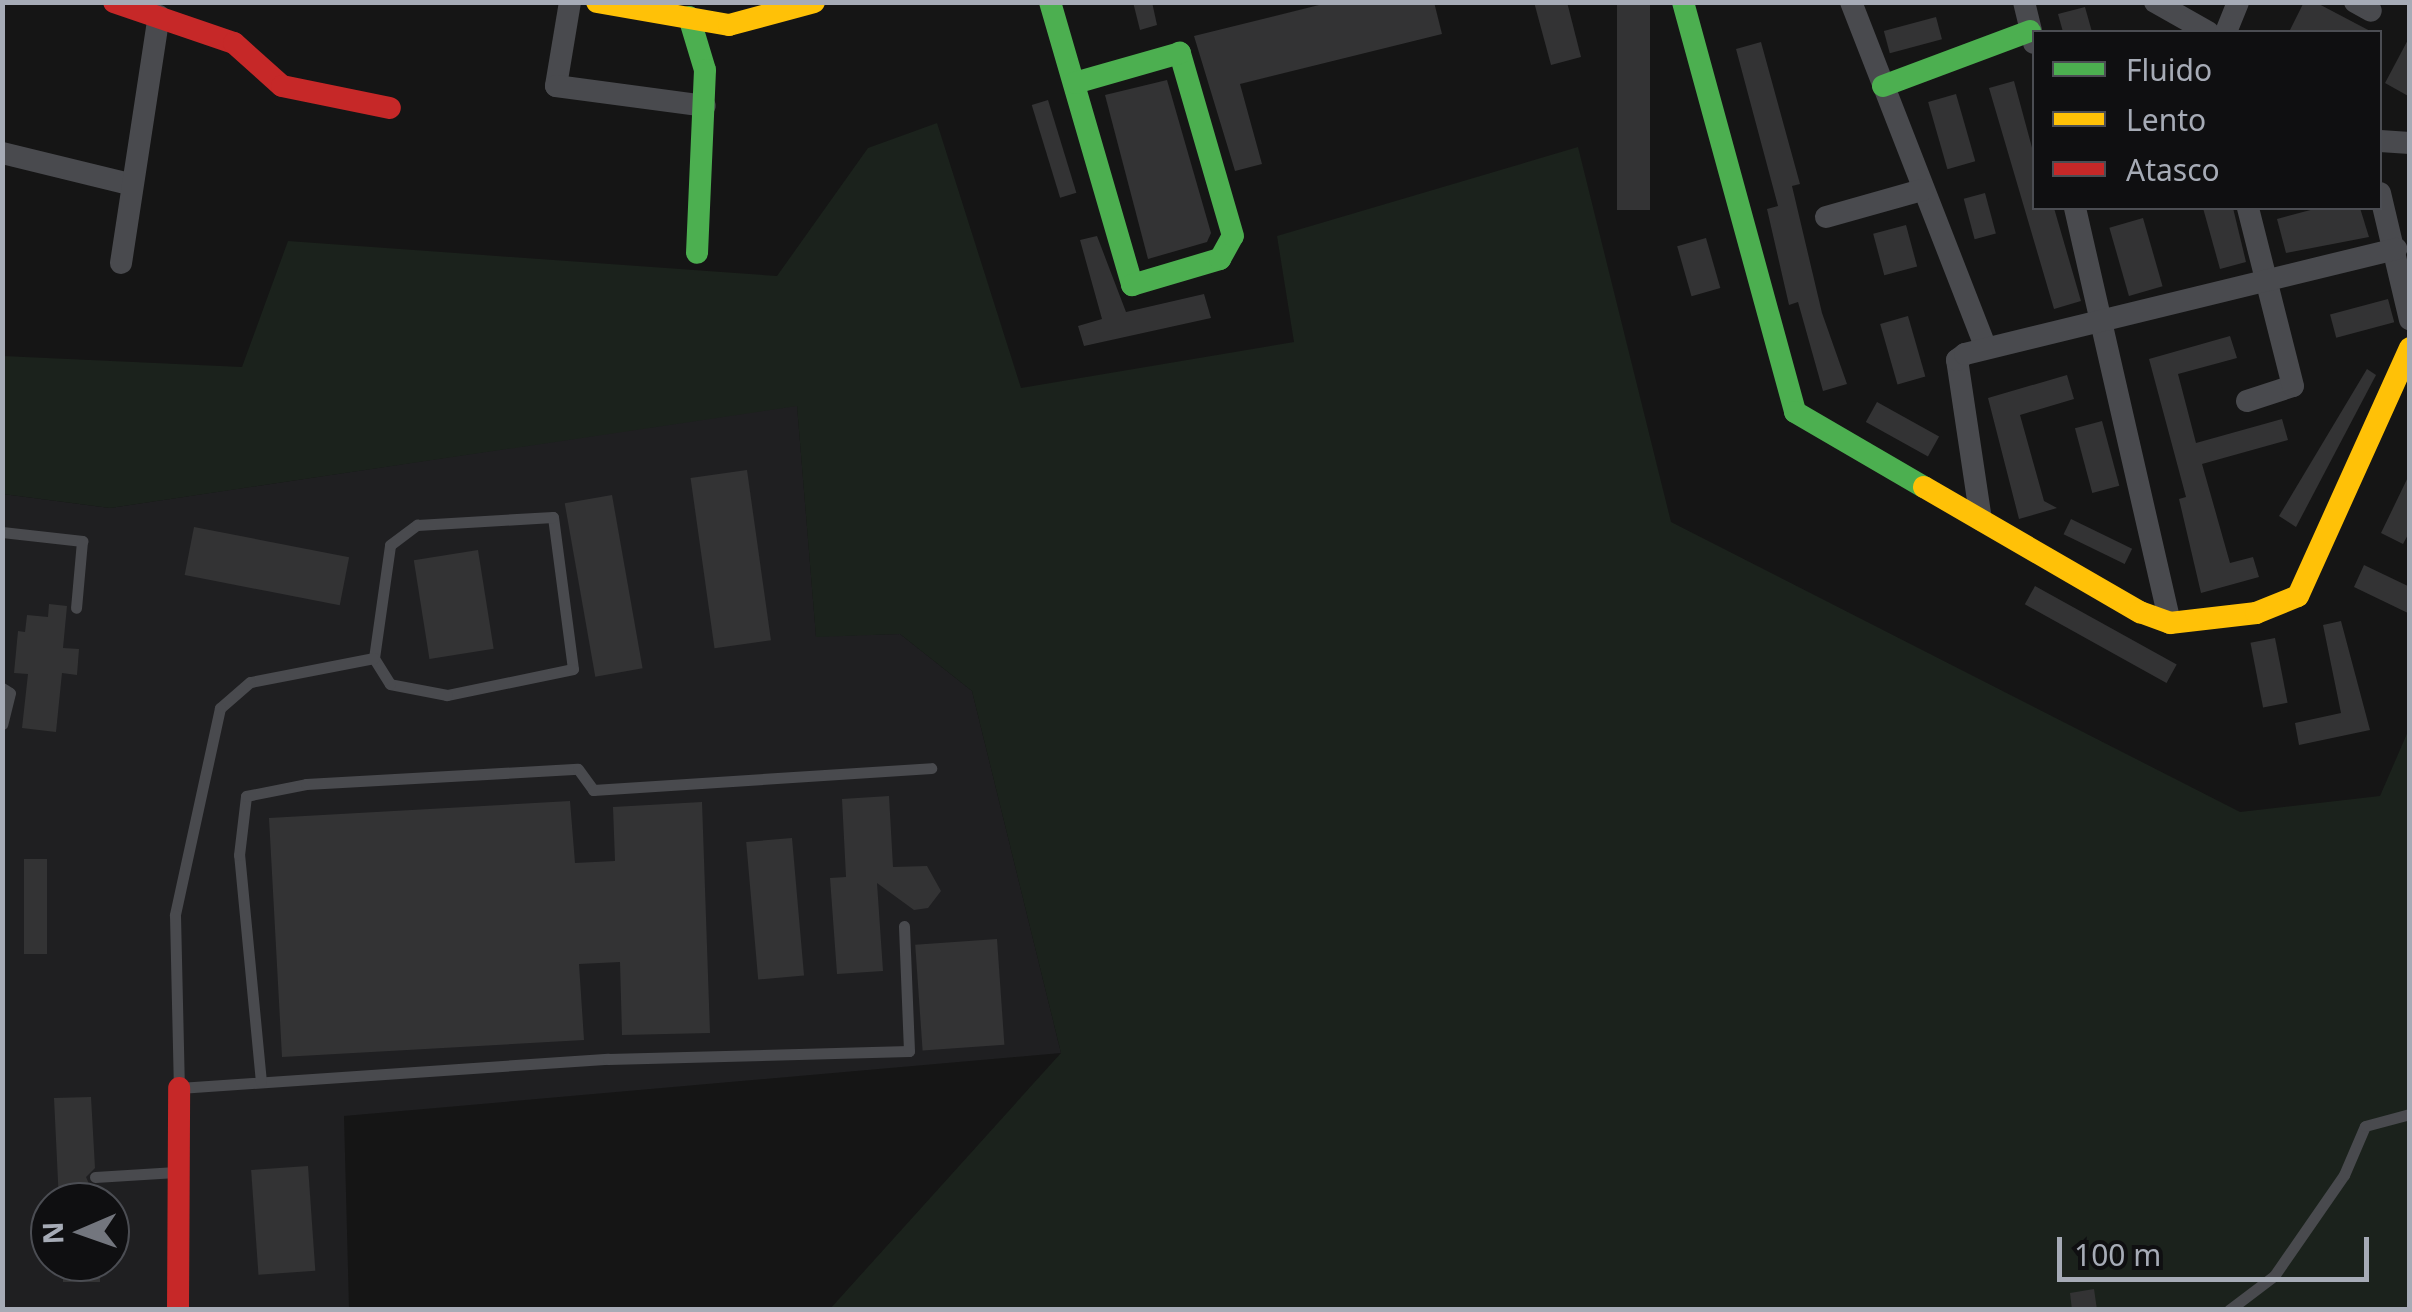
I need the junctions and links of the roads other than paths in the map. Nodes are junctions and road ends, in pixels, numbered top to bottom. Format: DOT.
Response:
graph roads {
  1 [pos="114,2"];
  2 [pos="570,2"];
  3 [pos="597,2"];
  4 [pos="814,2"];
  5 [pos="1050,2"];
  6 [pos="1683,2"];
  7 [pos="1851,2"];
  8 [pos="2024,2"];
  9 [pos="2155,2"];
  10 [pos="2238,2"];
  11 [pos="160,16"];
  12 [pos="688,17"];
  13 [pos="2204,30"];
  14 [pos="2227,30"];
  15 [pos="2032,38"];
  16 [pos="1075,83"];
  17 [pos="1883,86"];
  18 [pos="705,106"];
  19 [pos="390,108"];
  20 [pos="2382,141"];
  21 [pos="2410,143"];
  22 [pos="2,153"];
  23 [pos="129,184"];
  24 [pos="1922,190"];
  25 [pos="2382,200"];
  26 [pos="2075,210"];
  27 [pos="2249,210"];
  28 [pos="1826,217"];
  29 [pos="2396,249"];
  30 [pos="697,253"];
  31 [pos="121,263"];
  32 [pos="2268,283"];
  33 [pos="2410,320"];
  34 [pos="2103,322"];
  35 [pos="1986,348"];
  36 [pos="2410,348"];
  37 [pos="2247,401"];
  38 [pos="1981,520"];
  39 [pos="2,532"];
  40 [pos="76,608"];
  41 [pos="2170,623"];
  42 [pos="374,658"];
  43 [pos="2,688"];
  44 [pos="2,724"];
  45 [pos="931,768"];
  46 [pos="904,926"];
  47 [pos="261,1082"];
  48 [pos="179,1088"];
  49 [pos="2410,1114"];
  50 [pos="181,1172"];
  51 [pos="95,1177"];
  52 [pos="178,1310"];
  53 [pos="2230,1310"];
  1 -- 11 [label="street"];
  2 -- 18 [label="street"];
  3 -- 12 [label="street"];
  4 -- 12 [label="street"];
  5 -- 16 [label="street"];
  6 -- 38 [label="street"];
  7 -- 17 [label="street"];
  8 -- 15 [label="street"];
  9 -- 13 [label="street"];
  10 -- 14 [label="street"];
  11 -- 19 [label="street"];
  11 -- 23 [label="street"];
  12 -- 18 [label="street"];
  15 -- 17 [label="street"];
  16 -- 16 [label="street"];
  17 -- 24 [label="street"];
  18 -- 30 [label="street"];
  20 -- 21 [label="street"];
  22 -- 23 [label="street"];
  23 -- 31 [label="street"];
  24 -- 28 [label="street"];
  24 -- 35 [label="street"];
  25 -- 29 [label="street"];
  26 -- 34 [label="street"];
  27 -- 32 [label="street"];
  29 -- 32 [label="street"];
  29 -- 33 [label="street"];
  32 -- 34 [label="street"];
  32 -- 37 [label="street"];
  34 -- 35 [label="street"];
  34 -- 41 [label="street"];
  35 -- 38 [label="street"];
  36 -- 41 [label="street"];
  38 -- 41 [label="street"];
  39 -- 40 [label="lane"];
  42 -- 42 [label="lane"];
  42 -- 48 [label="lane"];
  43 -- 44 [label="lane"];
  45 -- 47 [label="lane"];
  46 -- 47 [label="lane"];
  47 -- 48 [label="lane"];
  48 -- 50 [label="street"];
  49 -- 53 [label="lane"];
  50 -- 51 [label="lane"];
  50 -- 52 [label="street"];
}
